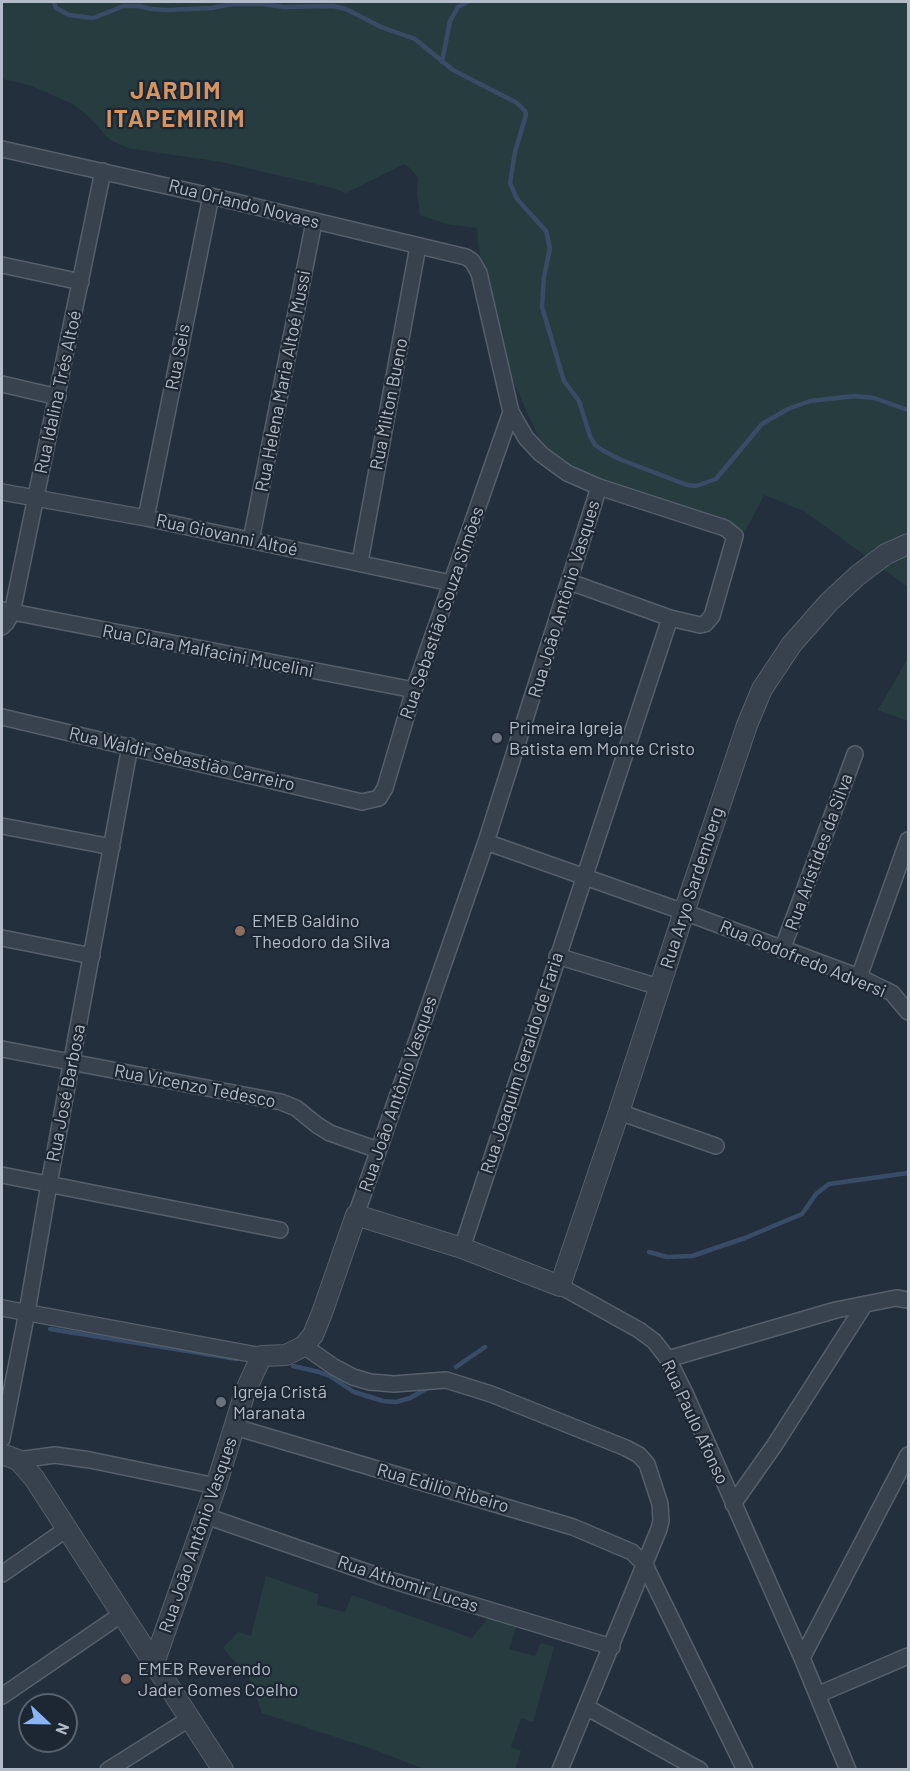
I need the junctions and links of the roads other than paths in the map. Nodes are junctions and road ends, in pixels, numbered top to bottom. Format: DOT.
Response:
graph roads {
  1 [pos="2,149"];
  2 [pos="103,171"];
  3 [pos="211,196"];
  4 [pos="314,222"];
  5 [pos="418,246"];
  6 [pos="2,266"];
  7 [pos="81,282"];
  8 [pos="2,384"];
  9 [pos="58,397"];
  10 [pos="511,412"];
  11 [pos="599,487"];
  12 [pos="2,492"];
  13 [pos="36,500"];
  14 [pos="146,518"];
  15 [pos="251,540"];
  16 [pos="909,544"];
  17 [pos="360,562"];
  18 [pos="570,582"];
  19 [pos="451,583"];
  20 [pos="7,611"];
  21 [pos="670,618"];
  22 [pos="2,627"];
  23 [pos="414,690"];
  24 [pos="2,717"];
  25 [pos="130,746"];
  26 [pos="855,754"];
  27 [pos="362,802"];
  28 [pos="2,826"];
  29 [pos="909,840"];
  30 [pos="486,843"];
  31 [pos="112,847"];
  32 [pos="584,878"];
  33 [pos="684,912"];
  34 [pos="2,939"];
  35 [pos="782,950"];
  36 [pos="92,956"];
  37 [pos="558,956"];
  38 [pos="859,977"];
  39 [pos="659,987"];
  40 [pos="909,1012"];
  41 [pos="2,1050"];
  42 [pos="73,1062"];
  43 [pos="619,1112"];
  44 [pos="716,1146"];
  45 [pos="378,1150"];
  46 [pos="2,1175"];
  47 [pos="49,1184"];
  48 [pos="356,1215"];
  49 [pos="280,1230"];
  50 [pos="462,1248"];
  51 [pos="560,1286"];
  52 [pos="909,1300"];
  53 [pos="865,1304"];
  54 [pos="2,1308"];
  55 [pos="27,1312"];
  56 [pos="304,1346"];
  57 [pos="262,1356"];
  58 [pos="668,1359"];
  59 [pos="235,1427"];
  60 [pos="2,1439"];
  61 [pos="909,1455"];
  62 [pos="10,1457"];
  63 [pos="216,1486"];
  64 [pos="733,1504"];
  65 [pos="206,1516"];
  66 [pos="68,1528"];
  67 [pos="645,1565"];
  68 [pos="2,1574"];
  69 [pos="122,1614"];
  70 [pos="612,1647"];
  71 [pos="909,1656"];
  72 [pos="802,1658"];
  73 [pos="154,1663"];
  74 [pos="817,1695"];
  75 [pos="2,1696"];
  76 [pos="586,1707"];
  77 [pos="189,1719"];
  78 [pos="108,1770"];
  79 [pos="223,1770"];
  80 [pos="560,1770"];
  81 [pos="700,1770"];
  82 [pos="745,1770"];
  83 [pos="848,1770"];
  1 -- 2 [label="street, Rua Orlando Novaes"];
  2 -- 3 [label="street, Rua Orlando Novaes"];
  2 -- 7 [label="street, Rua Idalina Trés Altoé"];
  3 -- 4 [label="street, Rua Orlando Novaes"];
  3 -- 14 [label="street, Rua Seis"];
  4 -- 5 [label="street, Rua Orlando Novaes"];
  4 -- 15 [label="street, Rua Helena Maria Altoé Mussi"];
  5 -- 10 [label="street, Rua Orlando Novaes"];
  5 -- 17 [label="street, Rua Milton Bueno"];
  6 -- 7 [label="street"];
  7 -- 9 [label="street, Rua Idalina Trés Altoé"];
  8 -- 9 [label="street"];
  9 -- 13 [label="street, Rua Idalina Trés Altoé"];
  10 -- 11 [label="street"];
  10 -- 19 [label="street, Rua Sebastião Souza Simões"];
  11 -- 18 [label="street, Rua João Antônio Vasques"];
  11 -- 21 [label="street"];
  12 -- 13 [label="street, Rua Giovanni Altoé"];
  13 -- 14 [label="street, Rua Giovanni Altoé"];
  13 -- 20 [label="street, Rua Idalina Trés Altoé"];
  14 -- 15 [label="street, Rua Giovanni Altoé"];
  15 -- 17 [label="street, Rua Giovanni Altoé"];
  16 -- 33 [label="street, Rua Aryo Sardemberg"];
  17 -- 19 [label="street, Rua Giovanni Altoé"];
  18 -- 21 [label="street"];
  18 -- 30 [label="street, Rua João Antônio Vasques"];
  19 -- 23 [label="street, Rua Sebastião Souza Simões"];
  20 -- 22 [label="street"];
  20 -- 23 [label="street, Rua Clara Malfacini Mucelini"];
  21 -- 32 [label="street, Rua Joaquim Geraldo de Faria"];
  23 -- 27 [label="street, Rua Sebastião Souza Simões"];
  24 -- 25 [label="street, Rua Waldir Sebastião Carreiro"];
  25 -- 27 [label="street, Rua Waldir Sebastião Carreiro"];
  25 -- 31 [label="street, Rua José Barbosa"];
  26 -- 35 [label="street, Rua Arístides da Silva"];
  28 -- 31 [label="street"];
  29 -- 38 [label="street"];
  30 -- 32 [label="street, Rua Godofredo Adversi"];
  30 -- 45 [label="street, Rua João Antônio Vasques"];
  31 -- 36 [label="street, Rua José Barbosa"];
  32 -- 33 [label="street, Rua Godofredo Adversi"];
  32 -- 37 [label="street, Rua Joaquim Geraldo de Faria"];
  33 -- 35 [label="street, Rua Godofredo Adversi"];
  33 -- 39 [label="street, Rua Aryo Sardemberg"];
  34 -- 36 [label="street"];
  35 -- 38 [label="street, Rua Godofredo Adversi"];
  36 -- 42 [label="street, Rua José Barbosa"];
  37 -- 39 [label="street"];
  37 -- 50 [label="street, Rua Joaquim Geraldo de Faria"];
  38 -- 40 [label="street, Rua Godofredo Adversi"];
  39 -- 43 [label="street, Rua Aryo Sardemberg"];
  41 -- 42 [label="street, Rua Vicenzo Tedesco"];
  42 -- 45 [label="street, Rua Vicenzo Tedesco"];
  42 -- 47 [label="street, Rua José Barbosa"];
  43 -- 44 [label="street"];
  43 -- 51 [label="street, Rua Aryo Sardemberg"];
  45 -- 48 [label="street, Rua João Antônio Vasques"];
  46 -- 47 [label="street"];
  47 -- 49 [label="street"];
  47 -- 55 [label="street, Rua José Barbosa"];
  48 -- 50 [label="street, Rua Paulo Afonso"];
  48 -- 56 [label="street, Rua João Antônio Vasques"];
  50 -- 51 [label="street, Rua Paulo Afonso"];
  51 -- 58 [label="street, Rua Paulo Afonso"];
  52 -- 53 [label="street"];
  53 -- 58 [label="street"];
  53 -- 64 [label="street"];
  54 -- 55 [label="street"];
  55 -- 57 [label="street"];
  55 -- 60 [label="street, Rua José Barbosa"];
  56 -- 57 [label="street"];
  56 -- 67 [label="street"];
  57 -- 59 [label="street, Rua João Antônio Vasques"];
  58 -- 64 [label="street, Rua Paulo Afonso"];
  59 -- 63 [label="street, Rua João Antônio Vasques"];
  59 -- 67 [label="street, Rua Edilio Ribeiro"];
  61 -- 72 [label="street"];
  62 -- 63 [label="street"];
  62 -- 66 [label="street"];
  63 -- 65 [label="street, Rua João Antônio Vasques"];
  64 -- 72 [label="street, Rua Paulo Afonso"];
  65 -- 70 [label="street, Rua Athomir Lucas"];
  65 -- 73 [label="street, Rua João Antônio Vasques"];
  66 -- 68 [label="street"];
  66 -- 69 [label="street"];
  67 -- 70 [label="street"];
  67 -- 82 [label="street"];
  69 -- 73 [label="street"];
  69 -- 75 [label="street"];
  70 -- 76 [label="street"];
  71 -- 74 [label="street"];
  72 -- 74 [label="street, Rua Paulo Afonso"];
  73 -- 77 [label="street"];
  74 -- 83 [label="street, Rua Paulo Afonso"];
  76 -- 80 [label="street"];
  76 -- 81 [label="street"];
  77 -- 78 [label="street"];
  77 -- 79 [label="street"];
}
